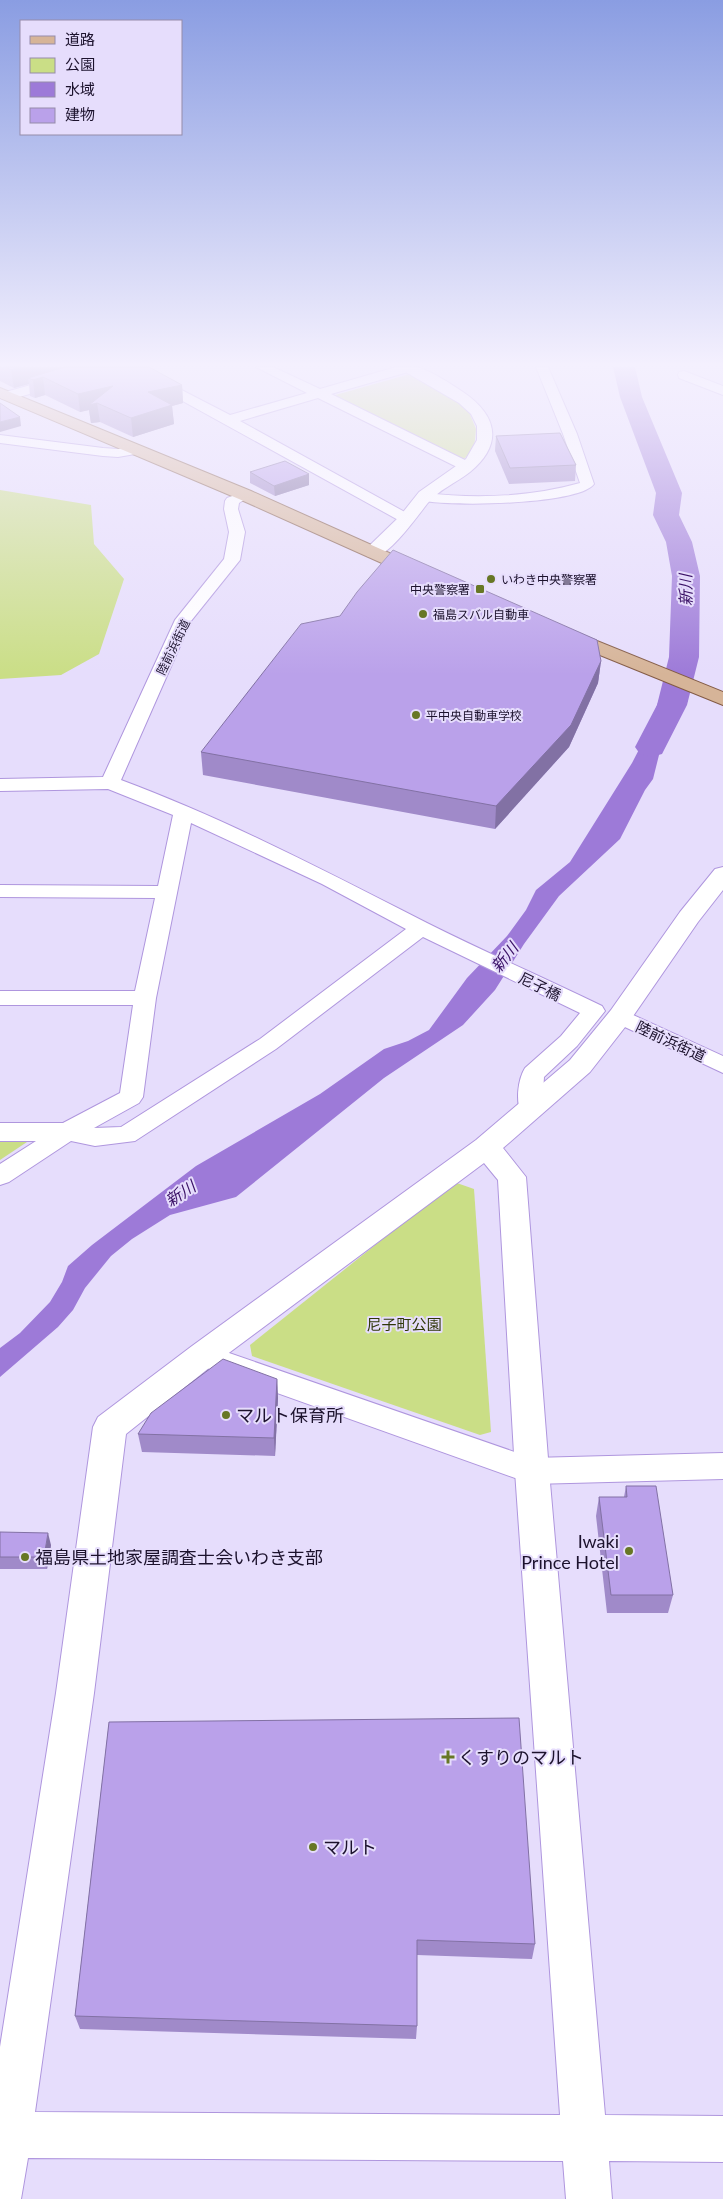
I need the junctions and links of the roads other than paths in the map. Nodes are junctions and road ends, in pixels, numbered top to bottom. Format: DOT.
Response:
graph roads {
  1 [pos="184,470"];
  2 [pos="318,470"];
  3 [pos="461,470"];
  4 [pos="582,470"];
  5 [pos="245,495"];
  6 [pos="425,497"];
  7 [pos="407,519"];
  8 [pos="372,552"];
  9 [pos="431,578"];
  10 [pos="546,626"];
  11 [pos="723,699"];
  12 [pos="110,783"];
  13 [pos="0,785"];
  14 [pos="183,812"];
  15 [pos="723,874"];
  16 [pos="0,891"];
  17 [pos="167,892"];
  18 [pos="420,928"];
  19 [pos="0,998"];
  20 [pos="145,998"];
  21 [pos="620,1016"];
  22 [pos="723,1065"];
  23 [pos="530,1108"];
  24 [pos="0,1132"];
  25 [pos="67,1132"];
  26 [pos="486,1147"];
  27 [pos="0,1176"];
  28 [pos="203,1355"];
  29 [pos="723,1466"];
  30 [pos="532,1470"];
  31 [pos="4,2135"];
  32 [pos="585,2139"];
  33 [pos="723,2139"];
  34 [pos="0,2194"];
  35 [pos="589,2199"];
  1 -- 5 [label="main road"];
  2 -- 7 [label="street"];
  3 -- 6 [label="street"];
  4 -- 6 [label="street"];
  5 -- 8 [label="main road"];
  5 -- 12 [label="street, 陸前浜街道"];
  6 -- 7 [label="street"];
  7 -- 8 [label="street"];
  8 -- 9 [label="main road"];
  10 -- 11 [label="main road"];
  12 -- 13 [label="street"];
  12 -- 14 [label="street, 尼子橋"];
  14 -- 17 [label="street"];
  14 -- 18 [label="street, 尼子橋"];
  15 -- 21 [label="street"];
  16 -- 17 [label="street"];
  17 -- 20 [label="street"];
  18 -- 23 [label="street, 尼子橋"];
  18 -- 25 [label="street"];
  19 -- 20 [label="street"];
  20 -- 25 [label="street"];
  21 -- 22 [label="street, 陸前浜街道"];
  21 -- 23 [label="street"];
  23 -- 26 [label="street"];
  24 -- 25 [label="street"];
  25 -- 27 [label="street"];
  26 -- 28 [label="street"];
  26 -- 30 [label="street"];
  28 -- 30 [label="street"];
  28 -- 31 [label="street"];
  29 -- 30 [label="street"];
  30 -- 32 [label="street"];
  31 -- 32 [label="street"];
  31 -- 34 [label="street"];
  32 -- 33 [label="street"];
  32 -- 35 [label="street"];
}
